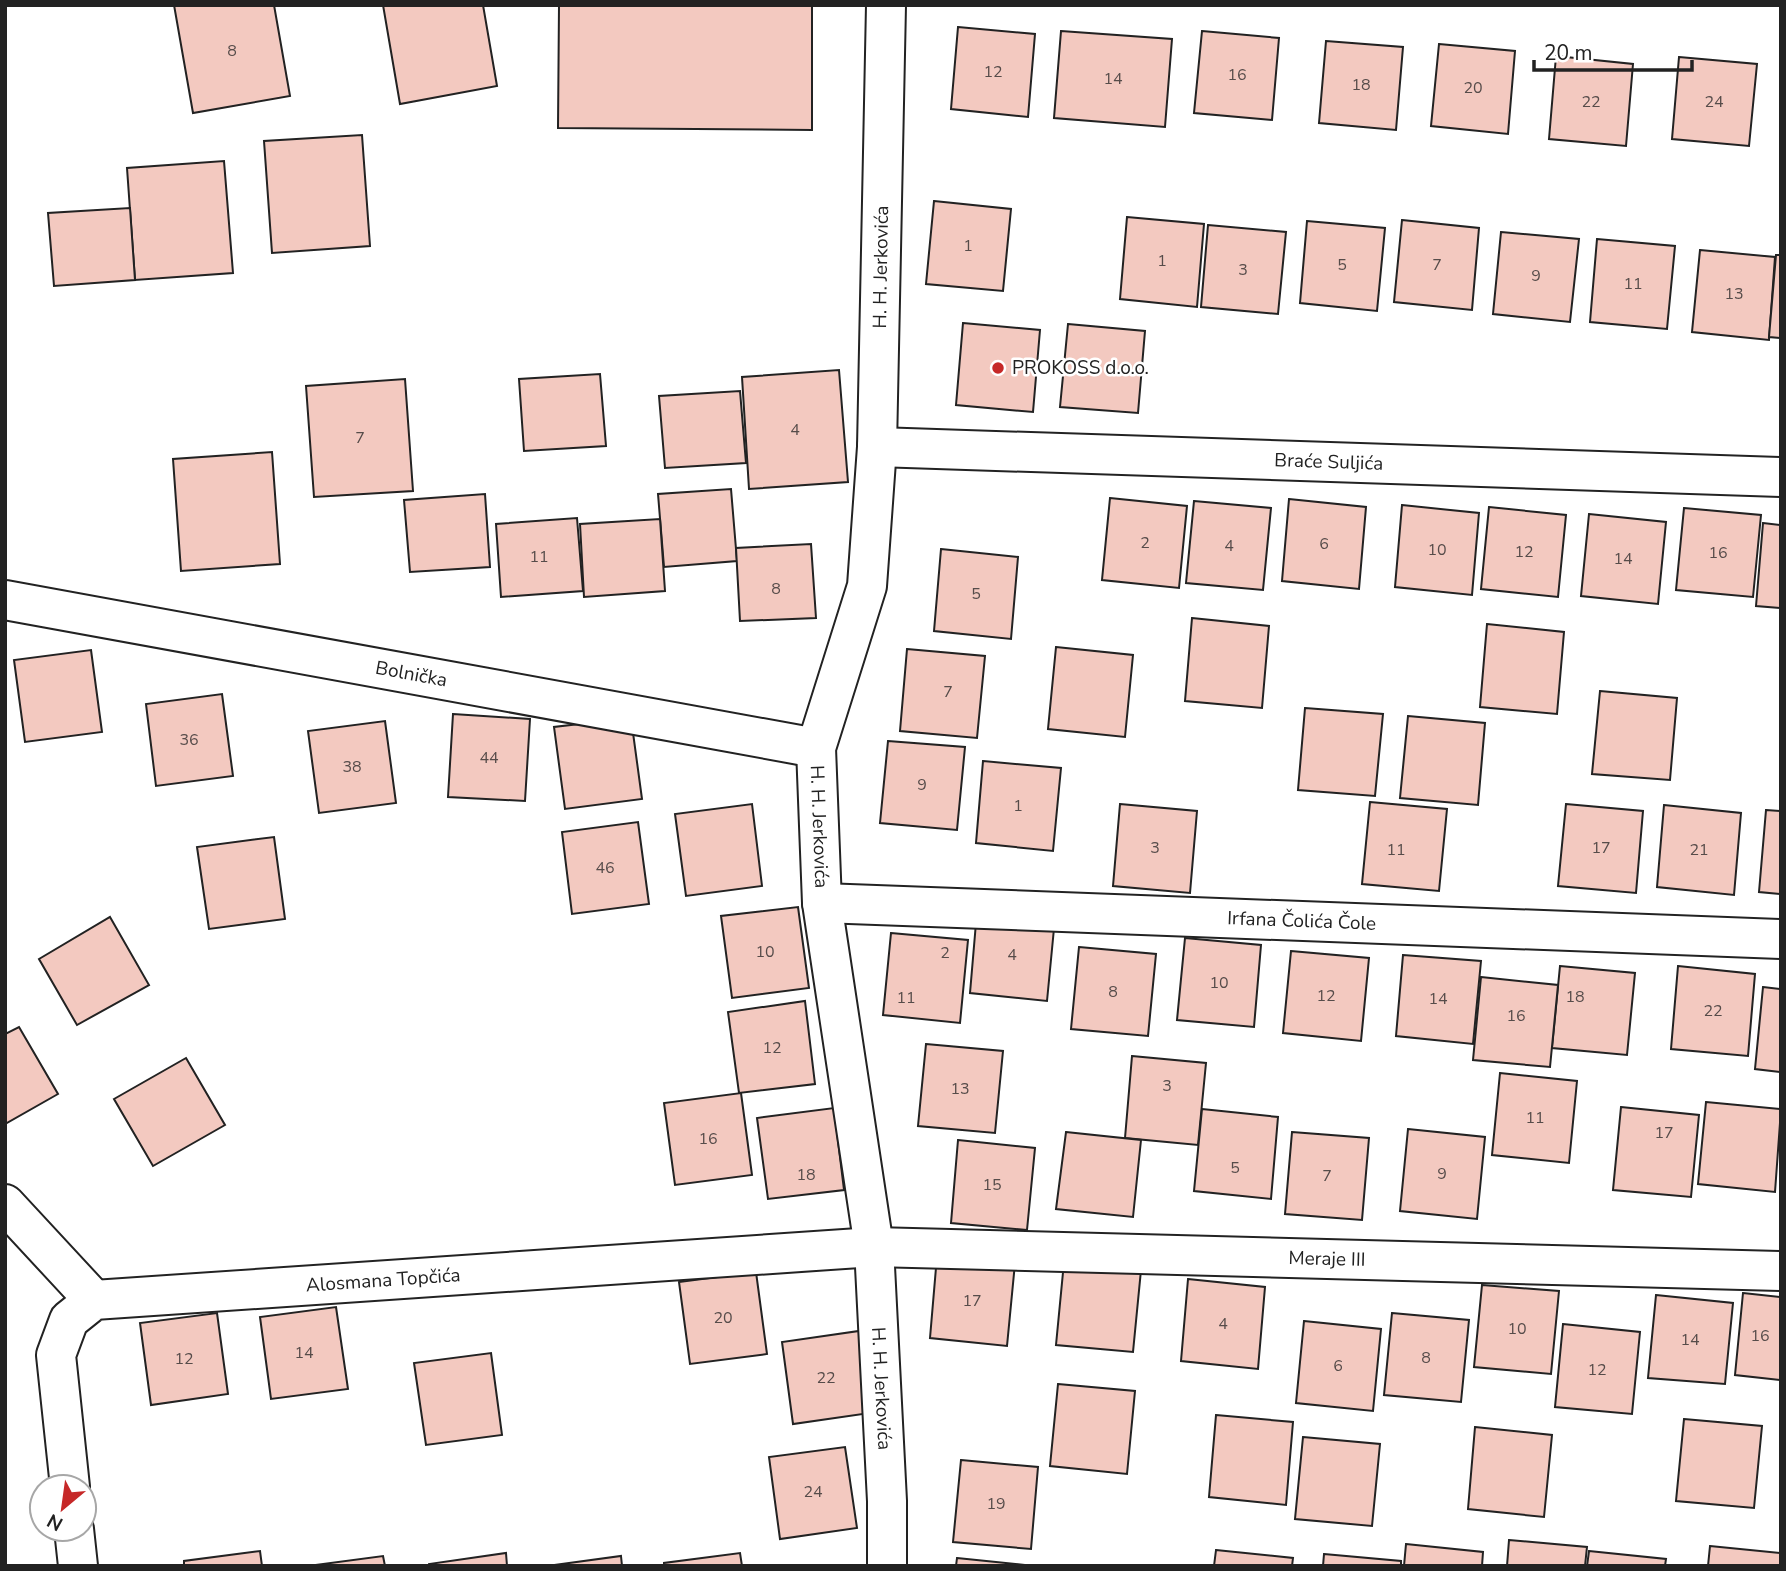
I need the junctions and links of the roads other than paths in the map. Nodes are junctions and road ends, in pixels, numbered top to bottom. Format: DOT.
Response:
graph roads {
  1 [pos="886,5"];
  2 [pos="877,447"];
  3 [pos="1781,477"];
  4 [pos="5,600"];
  5 [pos="817,748"];
  6 [pos="822,903"];
  7 [pos="1781,939"];
  8 [pos="5,1204"];
  9 [pos="874,1247"];
  10 [pos="1781,1271"];
  11 [pos="94,1300"];
  12 [pos="69,1473"];
  13 [pos="76,1543"];
  14 [pos="78,1566"];
  15 [pos="887,1566"];
  1 -- 2 [label="street, H. H. Jerkovića"];
  2 -- 3 [label="street, Braće Suljića"];
  2 -- 5 [label="street, H. H. Jerkovića"];
  4 -- 5 [label="street, Bolnička"];
  5 -- 6 [label="street, H. H. Jerkovića"];
  6 -- 7 [label="street, Irfana Čolića Čole"];
  6 -- 9 [label="street, H. H. Jerkovića"];
  8 -- 11 [label="street"];
  9 -- 10 [label="street, Meraje III"];
  9 -- 11 [label="street, Alosmana Topčića"];
  9 -- 15 [label="street, H. H. Jerkovića"];
  11 -- 12 [label="street"];
  13 -- 14 [label="street"];
}
